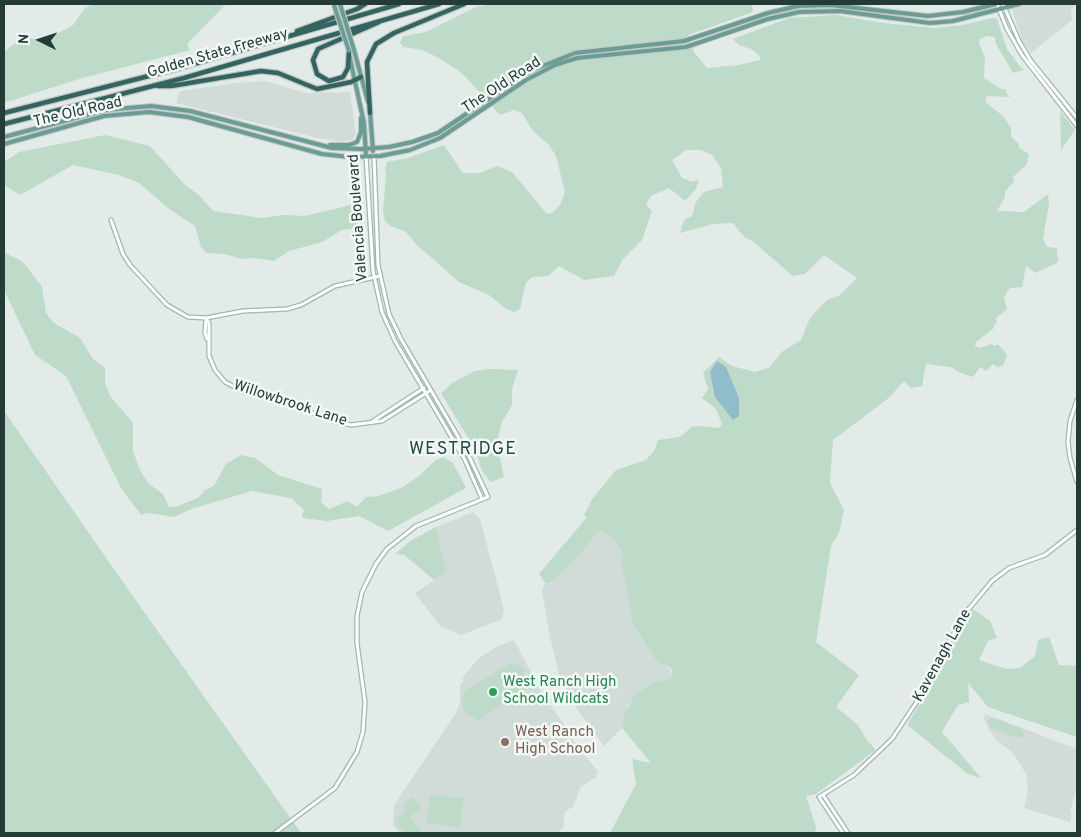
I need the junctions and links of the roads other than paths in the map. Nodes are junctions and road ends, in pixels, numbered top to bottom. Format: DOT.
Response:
graph roads {
  1 [pos="334,4"];
  2 [pos="340,4"];
  3 [pos="365,4"];
  4 [pos="399,4"];
  5 [pos="439,4"];
  6 [pos="464,4"];
  7 [pos="997,4"];
  8 [pos="1019,4"];
  9 [pos="1004,6"];
  10 [pos="999,9"];
  11 [pos="387,18"];
  12 [pos="273,40"];
  13 [pos="351,51"];
  14 [pos="361,77"];
  15 [pos="356,81"];
  16 [pos="151,86"];
  17 [pos="4,113"];
  18 [pos="362,113"];
  19 [pos="370,113"];
  20 [pos="1077,118"];
  21 [pos="461,119"];
  22 [pos="4,124"];
  23 [pos="465,124"];
  24 [pos="1077,126"];
  25 [pos="4,137"];
  26 [pos="4,144"];
  27 [pos="324,146"];
  28 [pos="366,149"];
  29 [pos="373,149"];
  30 [pos="366,156"];
  31 [pos="374,156"];
  32 [pos="111,220"];
  33 [pos="380,276"];
  34 [pos="373,277"];
  35 [pos="206,318"];
  36 [pos="428,386"];
  37 [pos="431,390"];
  38 [pos="424,391"];
  39 [pos="1077,400"];
  40 [pos="1077,482"];
  41 [pos="482,499"];
  42 [pos="1077,530"];
  43 [pos="821,796"];
  44 [pos="275,833"];
  45 [pos="843,833"];
  46 [pos="848,833"];
  1 -- 13 [label="main road, Valencia Boulevard, bridge"];
  2 -- 13 [label="main road, Valencia Boulevard, bridge"];
  3 -- 12 [label="highway"];
  4 -- 12 [label="highway, Golden State Freeway"];
  5 -- 11 [label="highway, Golden State Freeway"];
  6 -- 19 [label="highway"];
  7 -- 10 [label="street"];
  7 -- 21 [label="main road, The Old Road"];
  8 -- 9 [label="main road, The Old Road"];
  9 -- 10 [label="main road, The Old Road"];
  9 -- 20 [label="street"];
  10 -- 23 [label="main road, The Old Road"];
  10 -- 24 [label="street"];
  11 -- 13 [label="highway"];
  11 -- 16 [label="highway, Golden State Freeway"];
  12 -- 17 [label="highway, Golden State Freeway"];
  13 -- 14 [label="main road, Valencia Boulevard"];
  13 -- 15 [label="main road, Valencia Boulevard"];
  14 -- 15 [label="highway"];
  14 -- 19 [label="main road, Valencia Boulevard"];
  15 -- 16 [label="highway"];
  15 -- 18 [label="main road, Valencia Boulevard"];
  16 -- 22 [label="highway, Golden State Freeway"];
  18 -- 27 [label="main road"];
  18 -- 28 [label="main road, Valencia Boulevard"];
  19 -- 29 [label="main road, Valencia Boulevard"];
  21 -- 23 [label="street"];
  21 -- 29 [label="main road, The Old Road"];
  23 -- 31 [label="main road, The Old Road"];
  25 -- 27 [label="main road, The Old Road"];
  26 -- 30 [label="main road, The Old Road"];
  27 -- 28 [label="main road, The Old Road"];
  28 -- 29 [label="main road, The Old Road"];
  28 -- 30 [label="main road, Valencia Boulevard"];
  29 -- 31 [label="main road, Valencia Boulevard"];
  30 -- 31 [label="main road, The Old Road"];
  30 -- 34 [label="street, Valencia Boulevard"];
  31 -- 33 [label="street, Valencia Boulevard"];
  32 -- 35 [label="street"];
  33 -- 34 [label="street"];
  33 -- 36 [label="street, Valencia Boulevard"];
  34 -- 35 [label="street"];
  34 -- 38 [label="street, Valencia Boulevard"];
  35 -- 38 [label="street, Willowbrook Lane"];
  36 -- 37 [label="street, Valencia Boulevard"];
  36 -- 38 [label="street"];
  37 -- 38 [label="street"];
  37 -- 41 [label="street, Valencia Boulevard"];
  38 -- 41 [label="street, Valencia Boulevard"];
  39 -- 40 [label="street"];
  41 -- 44 [label="street"];
  42 -- 43 [label="street, Kavenagh Lane"];
  43 -- 45 [label="street"];
  43 -- 46 [label="street"];
}
